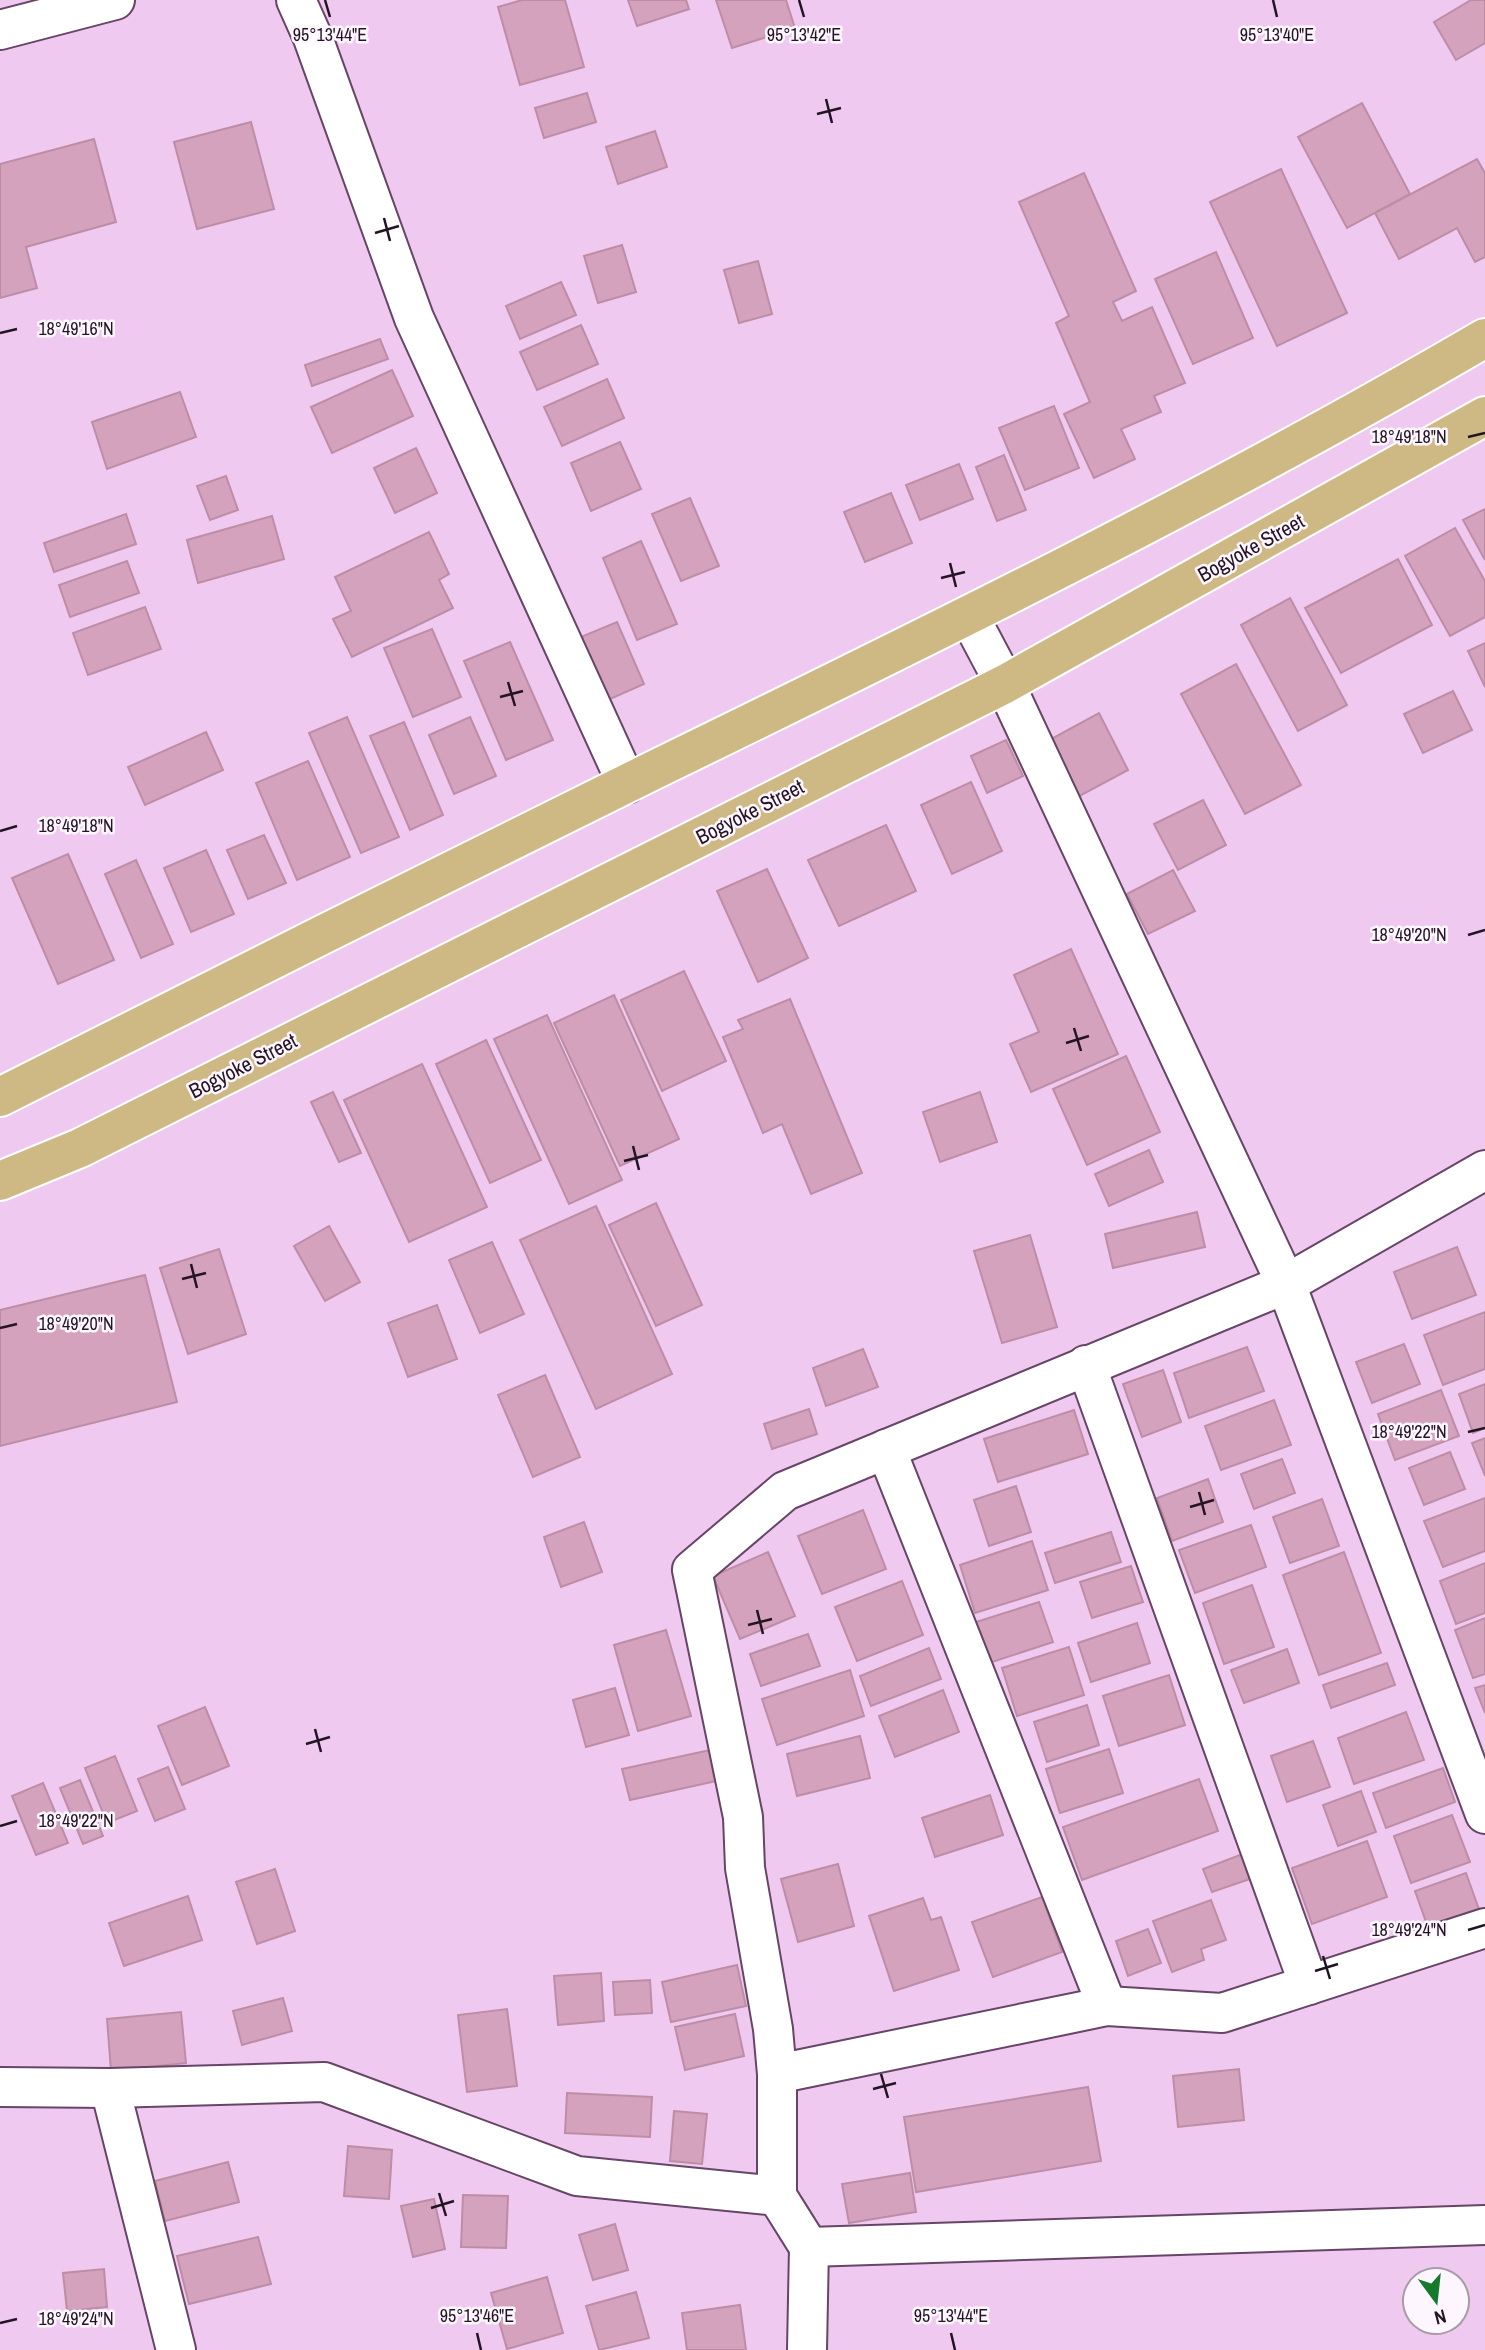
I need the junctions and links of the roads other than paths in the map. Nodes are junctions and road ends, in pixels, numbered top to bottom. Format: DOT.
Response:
graph roads {
  1 [pos="115,0"];
  2 [pos="296,0"];
  3 [pos="0,30"];
  4 [pos="1485,338"];
  5 [pos="1485,416"];
  6 [pos="969,616"];
  7 [pos="1005,684"];
  8 [pos="628,784"];
  9 [pos="0,1097"];
  10 [pos="1485,1170"];
  11 [pos="0,1181"];
  12 [pos="1286,1284"];
  13 [pos="1086,1365"];
  14 [pos="886,1449"];
  15 [pos="1485,1814"];
  16 [pos="1485,1928"];
  17 [pos="1309,1984"];
  18 [pos="1107,2007"];
  19 [pos="777,2074"];
  20 [pos="0,2087"];
  21 [pos="110,2088"];
  22 [pos="776,2196"];
  23 [pos="1485,2225"];
  24 [pos="809,2247"];
  25 [pos="176,2350"];
  26 [pos="807,2350"];
  1 -- 3 [label="street"];
  2 -- 8 [label="street"];
  4 -- 6 [label="main road"];
  5 -- 7 [label="main road, Bogyoke Street"];
  6 -- 7 [label="street"];
  6 -- 8 [label="main road"];
  7 -- 11 [label="main road, Bogyoke Street"];
  7 -- 12 [label="street"];
  8 -- 9 [label="main road"];
  10 -- 12 [label="street"];
  12 -- 13 [label="street"];
  12 -- 15 [label="street"];
  13 -- 14 [label="street"];
  13 -- 17 [label="street"];
  14 -- 18 [label="street"];
  14 -- 19 [label="street"];
  16 -- 17 [label="street"];
  17 -- 18 [label="street"];
  18 -- 19 [label="street"];
  19 -- 22 [label="street"];
  20 -- 21 [label="street"];
  21 -- 22 [label="street"];
  21 -- 25 [label="street"];
  22 -- 24 [label="street"];
  23 -- 24 [label="street"];
  24 -- 26 [label="street"];
}
